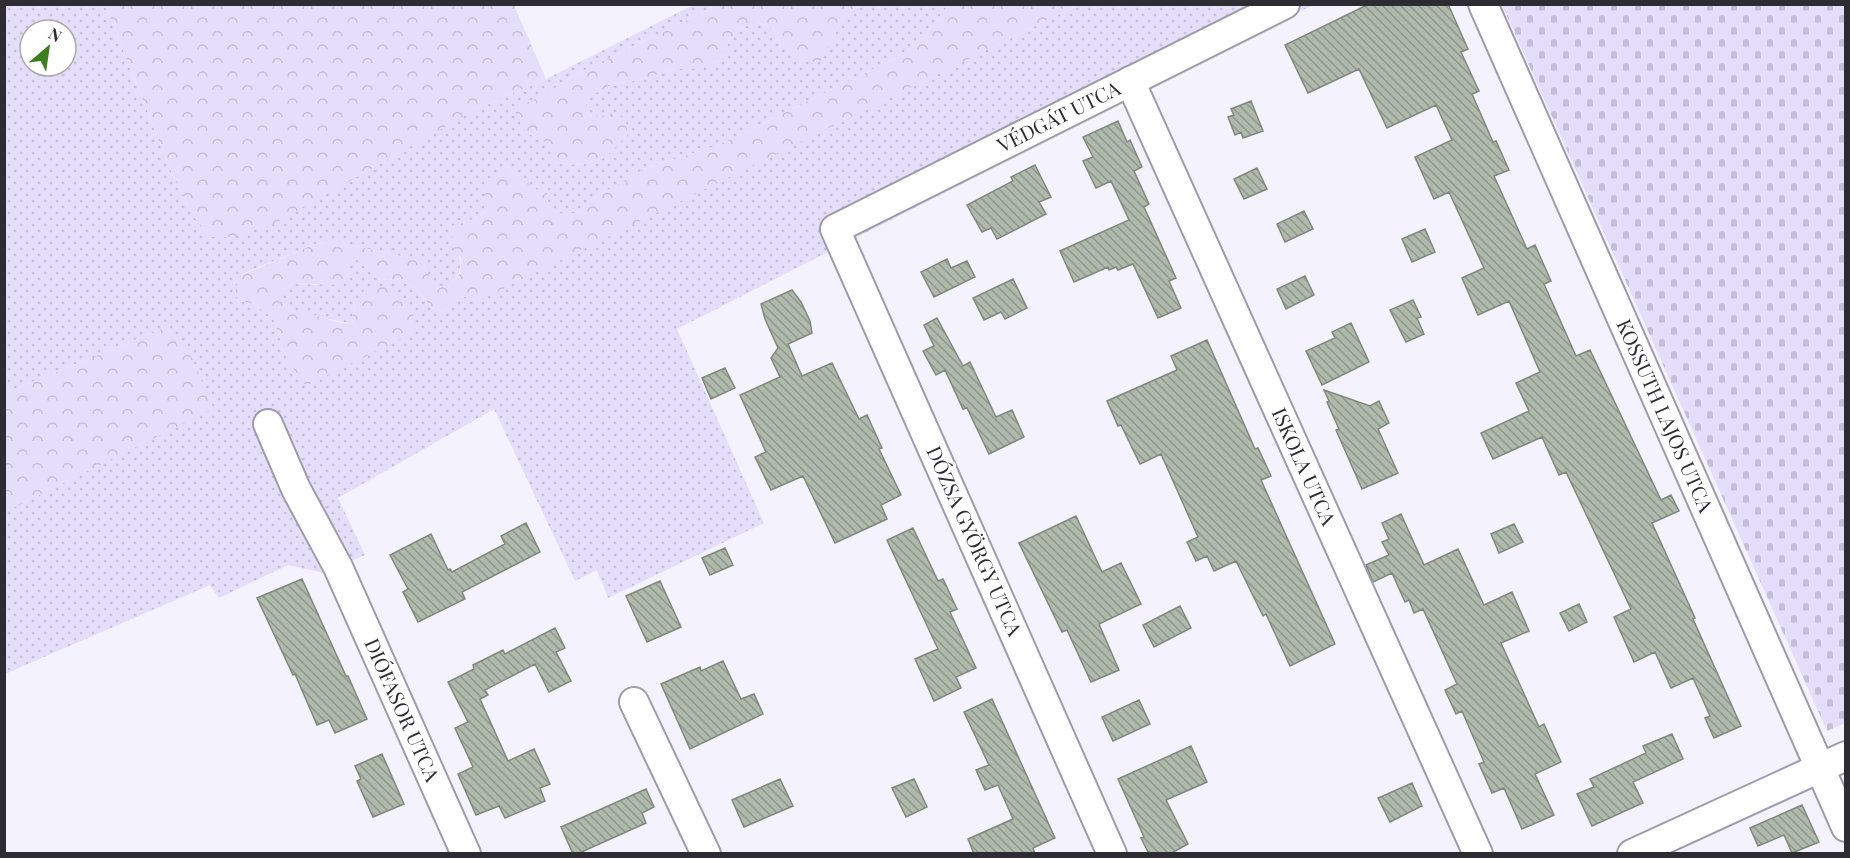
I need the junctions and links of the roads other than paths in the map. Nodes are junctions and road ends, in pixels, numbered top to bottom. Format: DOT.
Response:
graph roads {
  1 [pos="1285,4"];
  2 [pos="1483,4"];
  3 [pos="1130,81"];
  4 [pos="835,229"];
  5 [pos="268,424"];
  6 [pos="634,702"];
  7 [pos="1845,756"];
  8 [pos="1820,768"];
  9 [pos="1845,826"];
  10 [pos="466,854"];
  11 [pos="706,854"];
  12 [pos="1112,854"];
  13 [pos="1478,854"];
  14 [pos="1632,854"];
  1 -- 3 [label="street, VÉDGÁT UTCA"];
  2 -- 8 [label="street, KOSSUTH LAJOS UTCA"];
  3 -- 4 [label="street, VÉDGÁT UTCA"];
  3 -- 13 [label="street, ISKOLA UTCA"];
  4 -- 12 [label="street, DÓZSA GYÖRGY UTCA"];
  5 -- 10 [label="street, DIÓFASOR UTCA"];
  6 -- 11 [label="street"];
  7 -- 8 [label="street"];
  8 -- 9 [label="street, KOSSUTH LAJOS UTCA"];
  8 -- 14 [label="street"];
}
